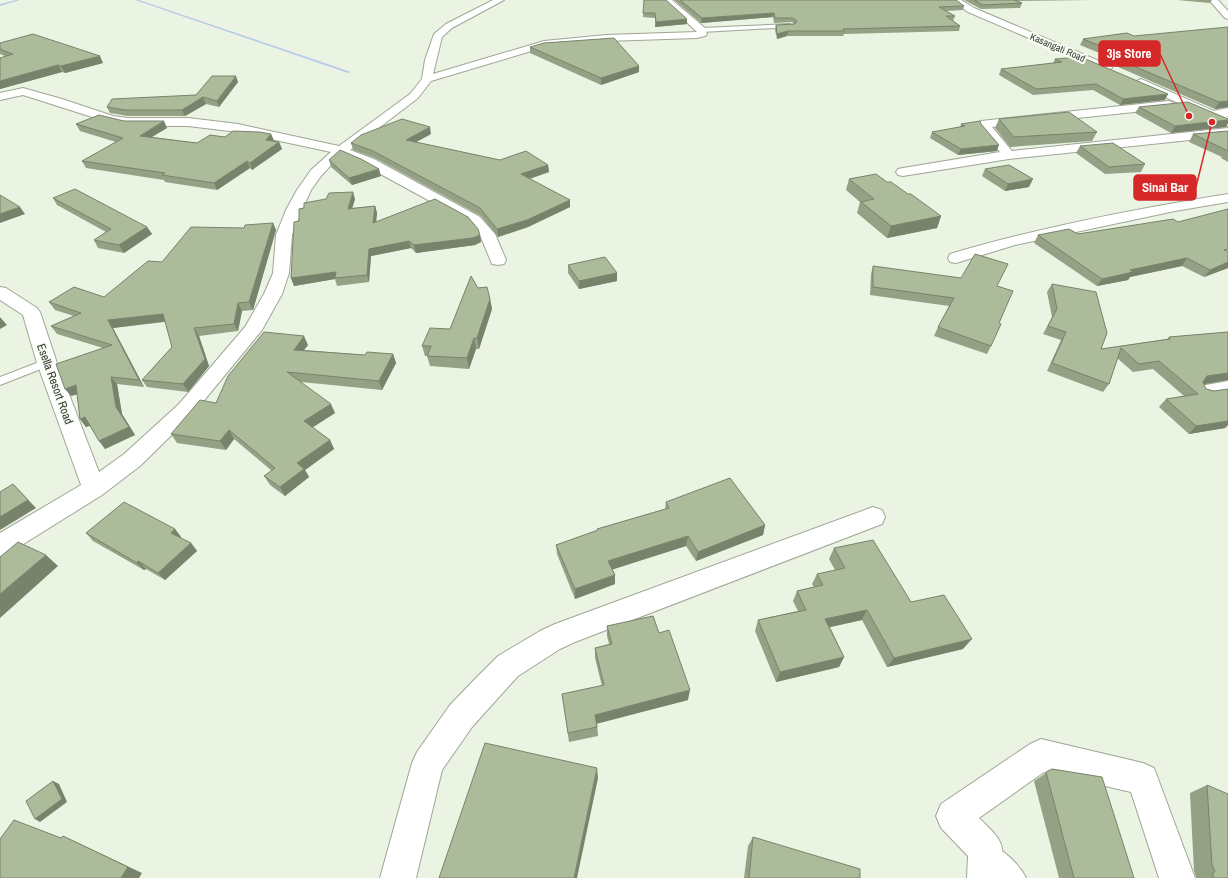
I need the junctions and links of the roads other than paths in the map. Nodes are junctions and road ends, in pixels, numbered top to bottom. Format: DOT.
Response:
graph roads {
  1 [pos="500,0"];
  2 [pos="667,0"];
  3 [pos="955,0"];
  4 [pos="1213,0"];
  5 [pos="1228,16"];
  6 [pos="758,20"];
  7 [pos="762,26"];
  8 [pos="792,26"];
  9 [pos="702,30"];
  10 [pos="1116,72"];
  11 [pos="1130,78"];
  12 [pos="427,79"];
  13 [pos="0,97"];
  14 [pos="1188,103"];
  15 [pos="1228,112"];
  16 [pos="1212,115"];
  17 [pos="1228,122"];
  18 [pos="1228,132"];
  19 [pos="341,150"];
  20 [pos="1009,155"];
  21 [pos="903,172"];
  22 [pos="1228,198"];
  23 [pos="956,258"];
  24 [pos="498,260"];
  25 [pos="0,292"];
  26 [pos="47,363"];
  27 [pos="0,381"];
  28 [pos="1228,388"];
  29 [pos="1207,391"];
  30 [pos="94,489"];
  31 [pos="873,517"];
  32 [pos="0,546"];
  33 [pos="985,864"];
  34 [pos="398,878"];
  35 [pos="1016,878"];
  36 [pos="1177,878"];
  1 -- 12 [label="street"];
  2 -- 9 [label="street"];
  3 -- 10 [label="street, Kasangati Road"];
  4 -- 5 [label="street"];
  6 -- 7 [label="lane"];
  7 -- 8 [label="lane"];
  7 -- 9 [label="lane"];
  9 -- 12 [label="street"];
  11 -- 14 [label="street"];
  12 -- 19 [label="street"];
  13 -- 19 [label="street"];
  14 -- 16 [label="street"];
  14 -- 20 [label="street"];
  15 -- 16 [label="street"];
  16 -- 17 [label="street"];
  18 -- 20 [label="street"];
  19 -- 24 [label="street"];
  19 -- 30 [label="street"];
  20 -- 21 [label="street"];
  22 -- 23 [label="street"];
  25 -- 26 [label="street, Esella Resort Road"];
  26 -- 27 [label="lane"];
  26 -- 30 [label="street, Esella Resort Road"];
  28 -- 29 [label="street"];
  30 -- 32 [label="street"];
  31 -- 34 [label="street"];
  33 -- 35 [label="lane"];
  33 -- 36 [label="street"];
}
